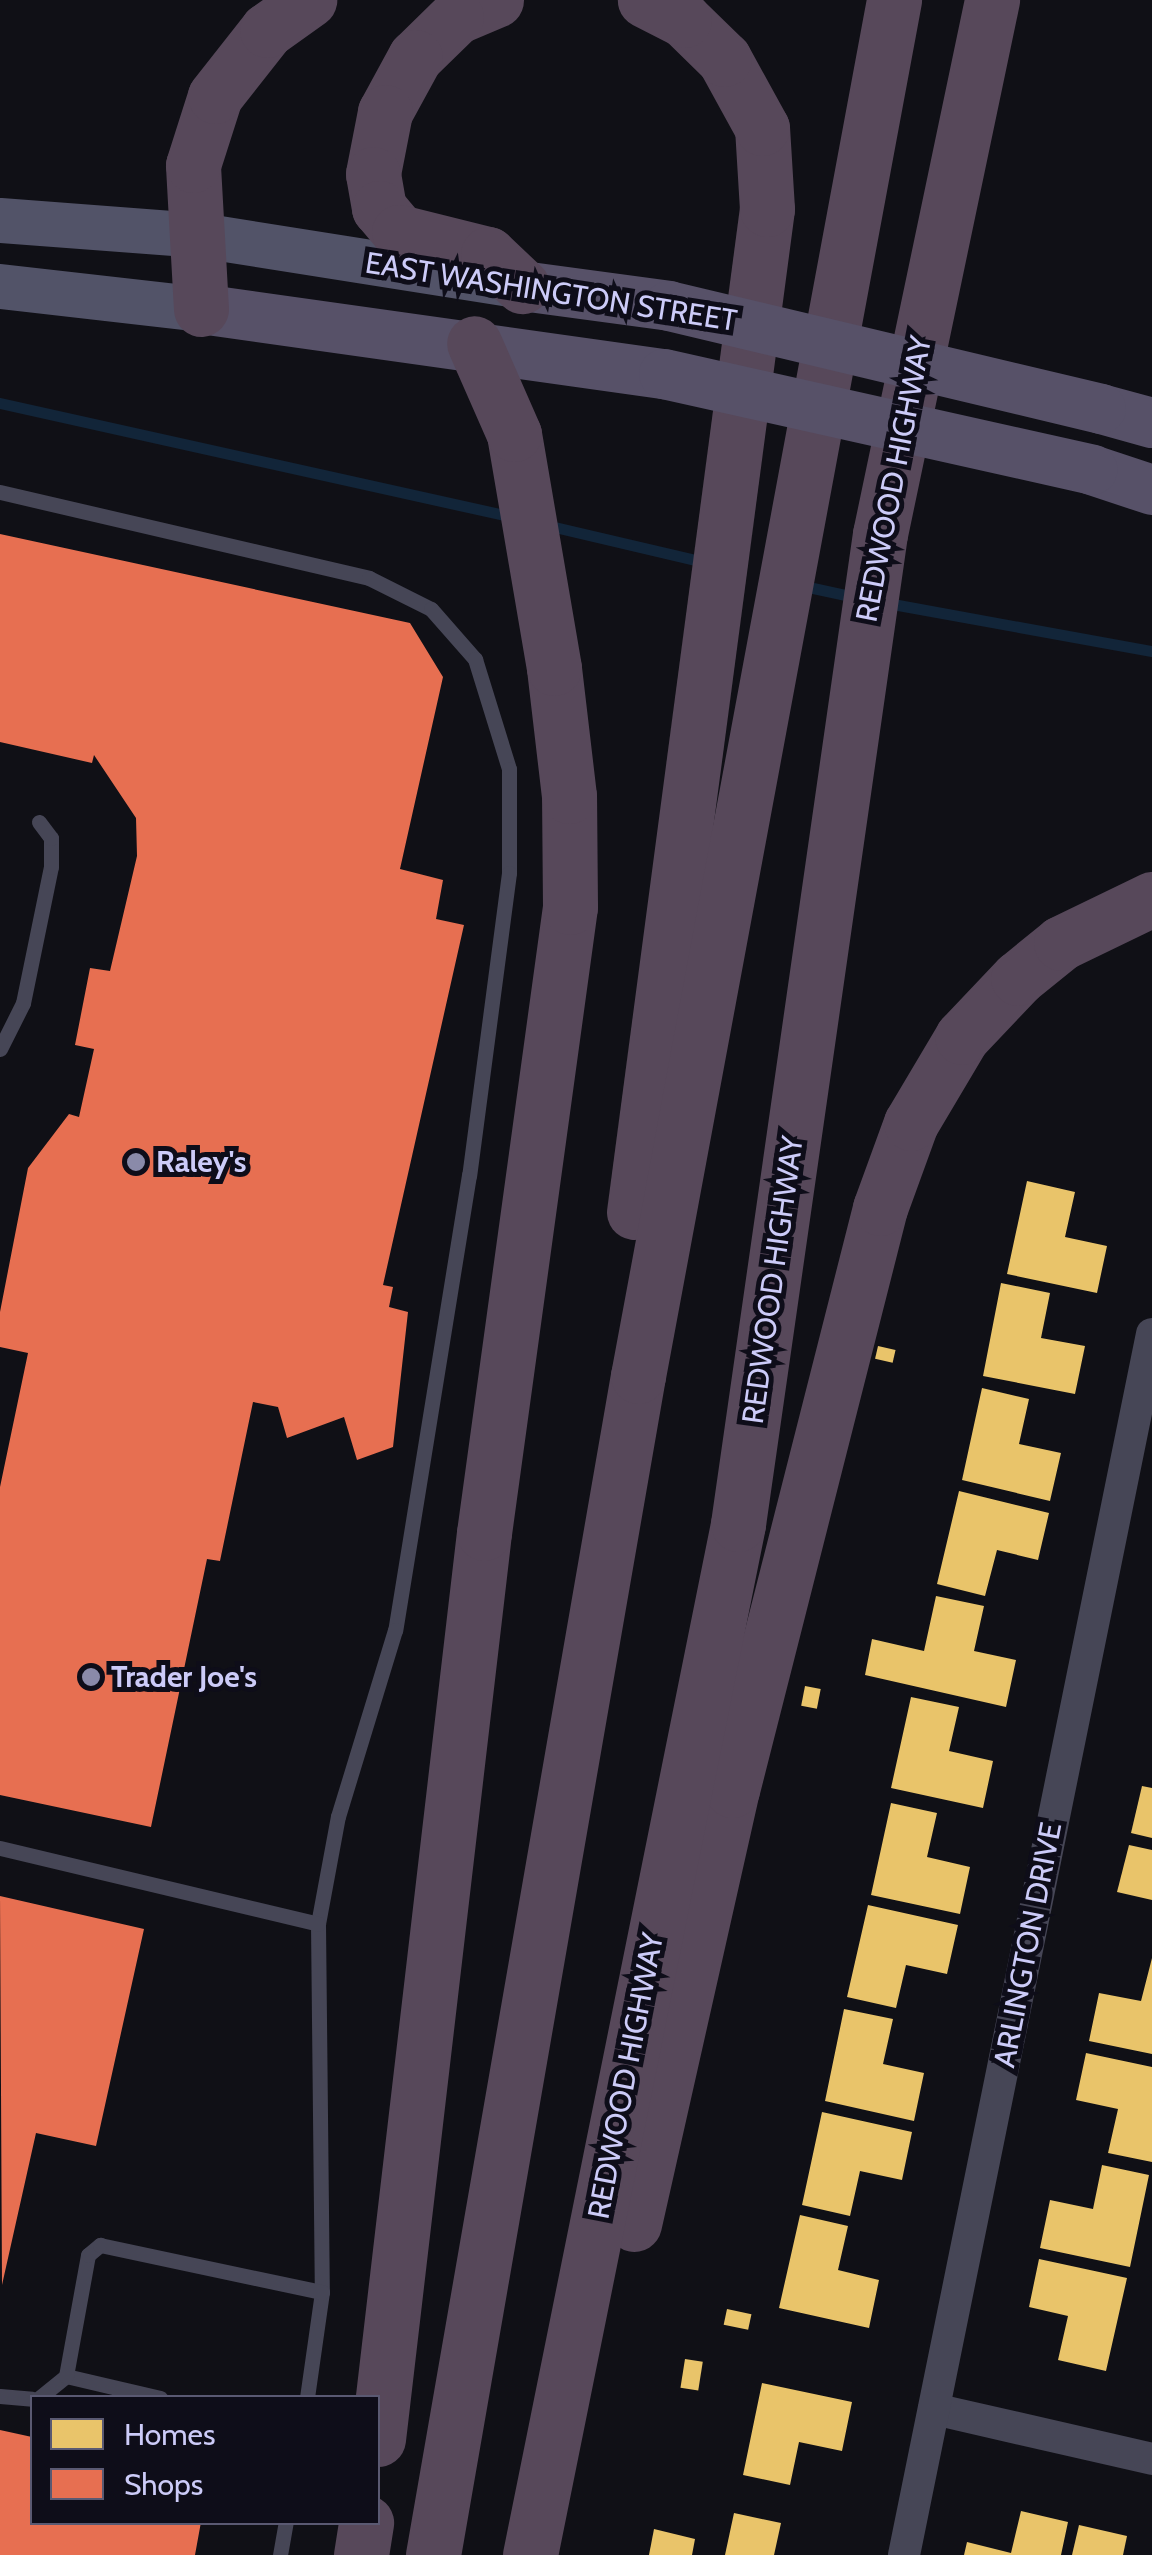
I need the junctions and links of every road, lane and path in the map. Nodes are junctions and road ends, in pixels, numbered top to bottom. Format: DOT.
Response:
graph roads {
  1 [pos="309,0"];
  2 [pos="496,0"];
  3 [pos="645,0"];
  4 [pos="894,0"];
  5 [pos="992,0"];
  6 [pos="0,220"];
  7 [pos="200,235"];
  8 [pos="0,286"];
  9 [pos="522,286"];
  10 [pos="201,309"];
  11 [pos="474,343"];
  12 [pos="1152,423"];
  13 [pos="1152,490"];
  14 [pos="0,492"];
  15 [pos="38,822"];
  16 [pos="1152,899"];
  17 [pos="0,1049"];
  18 [pos="1152,1334"];
  19 [pos="638,1376"];
  20 [pos="0,1848"];
  21 [pos="318,1924"];
  22 [pos="322,2292"];
  23 [pos="66,2376"];
  24 [pos="40,2395"];
  25 [pos="147,2395"];
  26 [pos="307,2395"];
  27 [pos="0,2396"];
  28 [pos="30,2398"];
  29 [pos="934,2409"];
  30 [pos="380,2422"];
  31 [pos="1152,2458"];
  32 [pos="285,2525"];
  33 [pos="366,2525"];
  34 [pos="534,2533"];
  35 [pos="280,2555"];
  36 [pos="362,2555"];
  37 [pos="433,2555"];
  38 [pos="904,2555"];
  1 -- 7 [label="highway"];
  2 -- 9 [label="highway"];
  3 -- 19 [label="highway"];
  4 -- 19 [label="highway"];
  5 -- 34 [label="highway, REDWOOD HIGHWAY"];
  6 -- 7 [label="main road, EAST WASHINGTON STREET"];
  7 -- 9 [label="main road, EAST WASHINGTON STREET"];
  7 -- 10 [label="highway"];
  8 -- 10 [label="main road, EAST WASHINGTON STREET"];
  9 -- 12 [label="main road, EAST WASHINGTON STREET, bridge"];
  10 -- 11 [label="main road, EAST WASHINGTON STREET"];
  11 -- 13 [label="main road, EAST WASHINGTON STREET, bridge"];
  11 -- 30 [label="highway"];
  14 -- 21 [label="lane"];
  15 -- 17 [label="lane"];
  16 -- 34 [label="highway"];
  18 -- 29 [label="street, ARLINGTON DRIVE"];
  19 -- 37 [label="highway"];
  20 -- 21 [label="lane"];
  21 -- 22 [label="lane"];
  22 -- 23 [label="lane"];
  22 -- 26 [label="lane"];
  23 -- 24 [label="lane"];
  23 -- 25 [label="lane"];
  27 -- 28 [label="lane"];
  29 -- 31 [label="street"];
  29 -- 38 [label="street, ARLINGTON DRIVE"];
  32 -- 35 [label="lane"];
  33 -- 36 [label="highway"];
}
